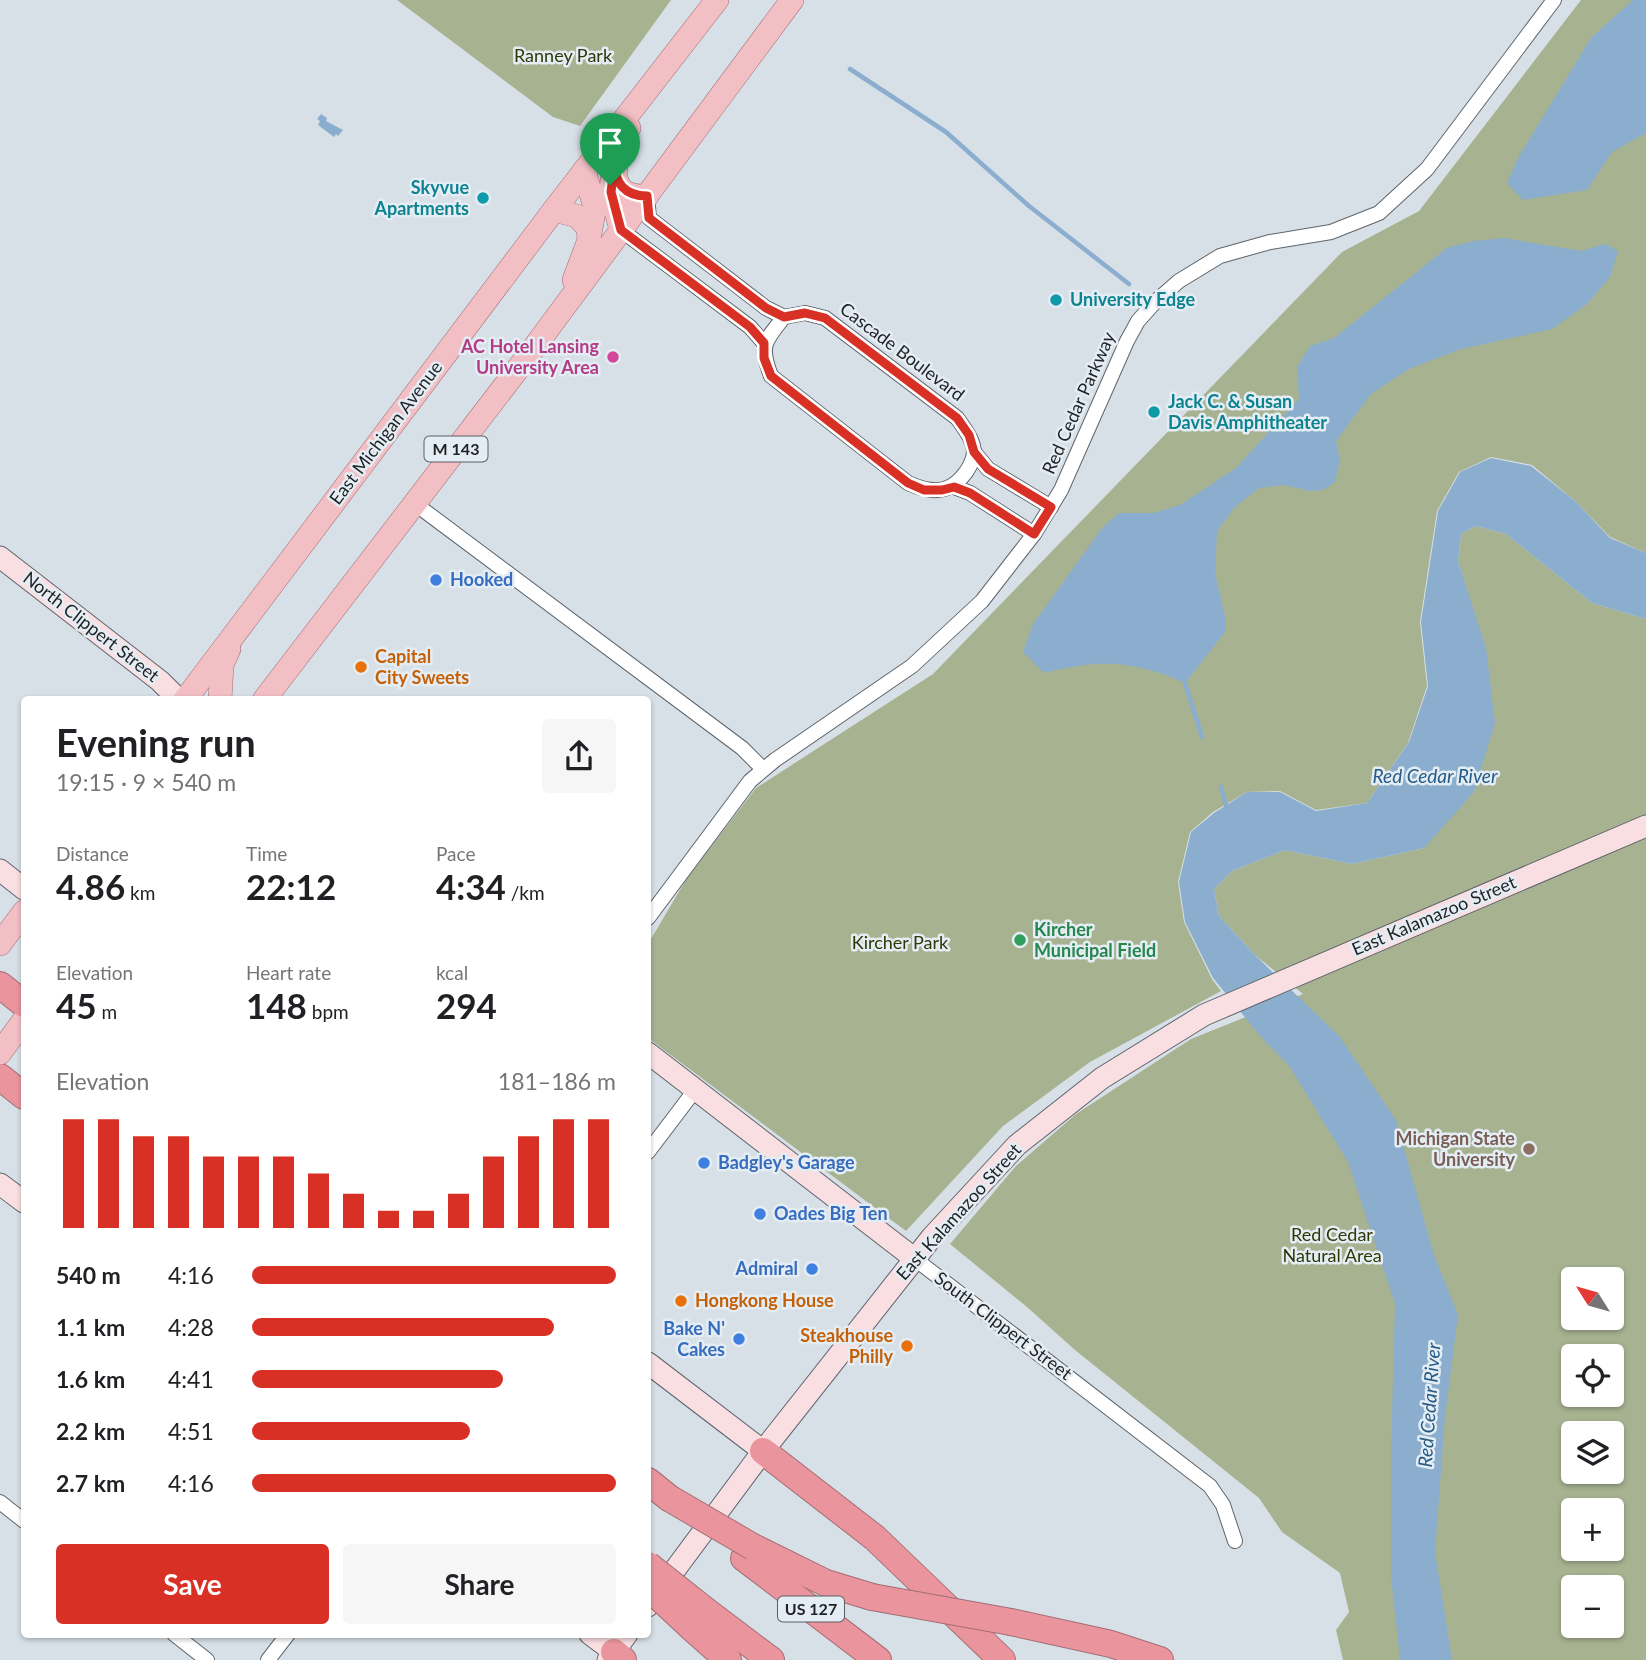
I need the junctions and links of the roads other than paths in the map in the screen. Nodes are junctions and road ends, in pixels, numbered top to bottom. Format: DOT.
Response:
graph roads {
  1 [pos="717,0"];
  2 [pos="792,0"];
  3 [pos="1554,0"];
  4 [pos="647,90"];
  5 [pos="615,162"];
  6 [pos="584,171"];
  7 [pos="647,196"];
  8 [pos="554,210"];
  9 [pos="621,230"];
  10 [pos="589,240"];
  11 [pos="564,306"];
  12 [pos="784,317"];
  13 [pos="764,343"];
  14 [pos="974,452"];
  15 [pos="954,487"];
  16 [pos="414,503"];
  17 [pos="1051,507"];
  18 [pos="1034,534"];
  19 [pos="0,557"];
  20 [pos="235,633"];
  21 [pos="177,696"];
  22 [pos="185,696"];
  23 [pos="220,696"];
  24 [pos="267,696"];
  25 [pos="763,769"];
  26 [pos="1646,826"];
  27 [pos="0,870"];
  28 [pos="21,887"];
  29 [pos="651,914"];
  30 [pos="21,916"];
  31 [pos="0,944"];
  32 [pos="0,985"];
  33 [pos="21,1002"];
  34 [pos="21,1024"];
  35 [pos="0,1053"];
  36 [pos="651,1055"];
  37 [pos="695,1090"];
  38 [pos="651,1148"];
  39 [pos="0,1184"];
  40 [pos="21,1200"];
  41 [pos="915,1259"];
  42 [pos="651,1365"];
  43 [pos="762,1451"];
  44 [pos="651,1483"];
  45 [pos="0,1502"];
  46 [pos="21,1519"];
  47 [pos="1235,1541"];
  48 [pos="748,1552"];
  49 [pos="651,1568"];
  50 [pos="916,1578"];
  51 [pos="651,1589"];
  52 [pos="651,1602"];
  53 [pos="699,1619"];
  54 [pos="179,1638"];
  55 [pos="285,1638"];
  56 [pos="596,1638"];
  57 [pos="618,1652"];
  58 [pos="207,1660"];
  59 [pos="268,1660"];
  60 [pos="728,1660"];
  61 [pos="771,1660"];
  62 [pos="878,1660"];
  63 [pos="984,1660"];
  64 [pos="1002,1660"];
  65 [pos="1160,1660"];
  1 -- 4 [label="main road, East Michigan Avenue"];
  2 -- 7 [label="main road, M 143"];
  3 -- 17 [label="street, Red Cedar Parkway"];
  4 -- 5 [label="main road"];
  4 -- 6 [label="main road, East Michigan Avenue"];
  5 -- 7 [label="main road"];
  5 -- 9 [label="main road"];
  6 -- 8 [label="main road, East Michigan Avenue"];
  6 -- 10 [label="main road"];
  7 -- 9 [label="main road, M 143"];
  7 -- 12 [label="street"];
  8 -- 10 [label="main road"];
  8 -- 20 [label="main road, East Michigan Avenue"];
  9 -- 11 [label="main road, M 143"];
  9 -- 13 [label="street"];
  10 -- 11 [label="main road"];
  11 -- 16 [label="main road, M 143"];
  12 -- 13 [label="street"];
  12 -- 14 [label="street, Cascade Boulevard"];
  13 -- 15 [label="street"];
  14 -- 15 [label="street"];
  14 -- 17 [label="street"];
  15 -- 18 [label="street"];
  16 -- 24 [label="main road, M 143"];
  16 -- 25 [label="street"];
  17 -- 18 [label="street, Red Cedar Parkway"];
  18 -- 25 [label="street, Red Cedar Parkway"];
  19 -- 21 [label="street, North Clippert Street"];
  20 -- 22 [label="main road, East Michigan Avenue"];
  20 -- 23 [label="main road"];
  25 -- 29 [label="street, Red Cedar Parkway"];
  26 -- 41 [label="street, East Kalamazoo Street"];
  27 -- 28 [label="street"];
  30 -- 31 [label="main road"];
  32 -- 33 [label="highway"];
  34 -- 35 [label="main road"];
  36 -- 37 [label="street, South Clippert Street"];
  37 -- 38 [label="street"];
  37 -- 41 [label="street, South Clippert Street"];
  39 -- 40 [label="street"];
  41 -- 43 [label="street, East Kalamazoo Street"];
  41 -- 47 [label="street, South Clippert Street"];
  42 -- 43 [label="street"];
  43 -- 50 [label="highway"];
  43 -- 52 [label="street, East Kalamazoo Street"];
  44 -- 48 [label="highway, US 127, bridge"];
  45 -- 46 [label="street"];
  48 -- 62 [label="highway, US 127"];
  48 -- 65 [label="highway, bridge"];
  49 -- 53 [label="highway, bridge"];
  50 -- 63 [label="highway"];
  50 -- 64 [label="highway"];
  51 -- 53 [label="highway, bridge"];
  53 -- 60 [label="highway"];
  53 -- 61 [label="highway"];
  54 -- 58 [label="street"];
  55 -- 59 [label="street"];
  56 -- 57 [label="street"];
}
